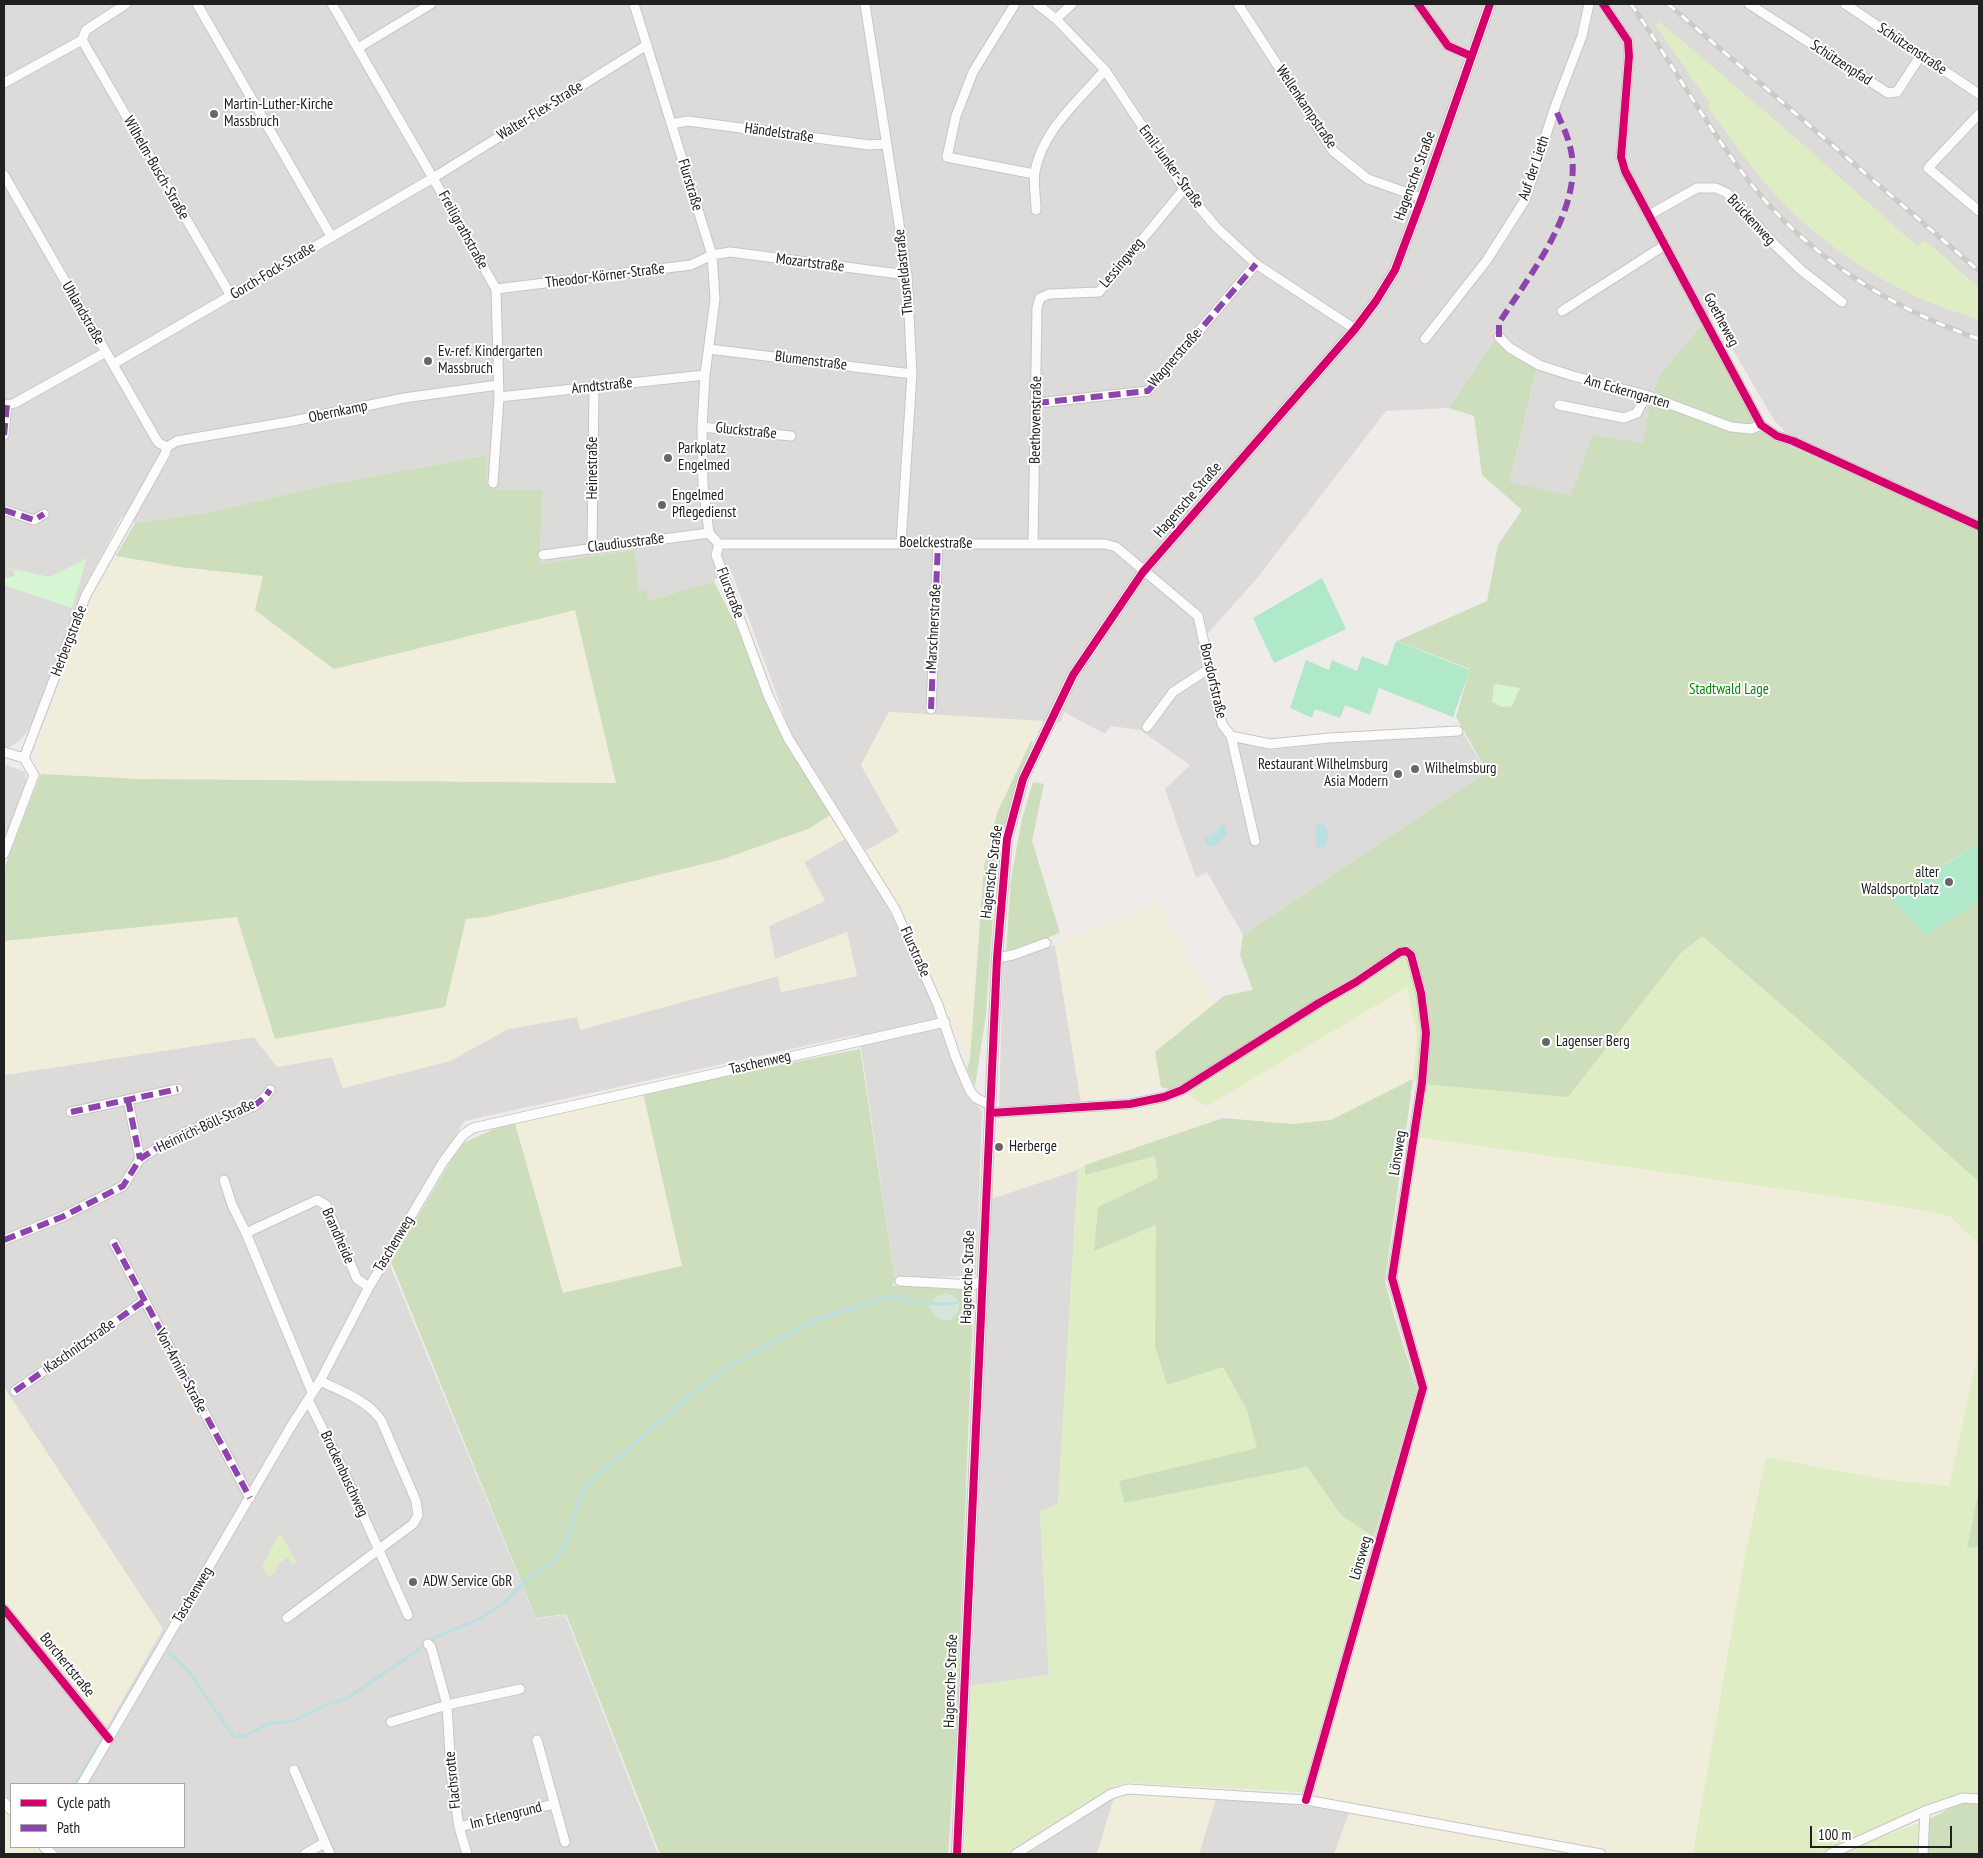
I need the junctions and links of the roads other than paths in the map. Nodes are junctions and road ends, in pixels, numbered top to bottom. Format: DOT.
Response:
graph roads {
  1 [pos="197,4"];
  2 [pos="332,4"];
  3 [pos="431,4"];
  4 [pos="634,4"];
  5 [pos="865,4"];
  6 [pos="1015,4"];
  7 [pos="1037,4"];
  8 [pos="1072,4"];
  9 [pos="1238,4"];
  10 [pos="1418,4"];
  11 [pos="1490,4"];
  12 [pos="1590,4"];
  13 [pos="1603,4"];
  14 [pos="1749,4"];
  15 [pos="1845,4"];
  16 [pos="121,5"];
  17 [pos="1056,19"];
  18 [pos="82,40"];
  19 [pos="647,45"];
  20 [pos="358,48"];
  21 [pos="1921,55"];
  22 [pos="1471,56"];
  23 [pos="1105,70"];
  24 [pos="4,84"];
  25 [pos="1979,94"];
  26 [pos="1979,114"];
  27 [pos="671,124"];
  28 [pos="887,144"];
  29 [pos="1034,174"];
  30 [pos="4,175"];
  31 [pos="433,178"];
  32 [pos="1184,189"];
  33 [pos="1422,198"];
  34 [pos="1036,210"];
  35 [pos="1979,211"];
  36 [pos="1649,215"];
  37 [pos="331,236"];
  38 [pos="1665,245"];
  39 [pos="712,255"];
  40 [pos="1256,264"];
  41 [pos="907,275"];
  42 [pos="496,289"];
  43 [pos="231,296"];
  44 [pos="1040,298"];
  45 [pos="1842,302"];
  46 [pos="1562,311"];
  47 [pos="1355,329"];
  48 [pos="1499,338"];
  49 [pos="1425,339"];
  50 [pos="710,349"];
  51 [pos="106,352"];
  52 [pos="114,364"];
  53 [pos="912,374"];
  54 [pos="705,375"];
  55 [pos="498,385"];
  56 [pos="594,388"];
  57 [pos="1646,395"];
  58 [pos="499,397"];
  59 [pos="1037,403"];
  60 [pos="6,404"];
  61 [pos="1559,405"];
  62 [pos="1761,425"];
  63 [pos="702,427"];
  64 [pos="4,436"];
  65 [pos="790,436"];
  66 [pos="167,447"];
  67 [pos="493,483"];
  68 [pos="4,510"];
  69 [pos="44,514"];
  70 [pos="1979,526"];
  71 [pos="709,533"];
  72 [pos="901,543"];
  73 [pos="719,544"];
  74 [pos="938,544"];
  75 [pos="1033,544"];
  76 [pos="592,547"];
  77 [pos="543,555"];
  78 [pos="1143,572"];
  79 [pos="1210,668"];
  80 [pos="931,709"];
  81 [pos="1147,727"];
  82 [pos="1458,731"];
  83 [pos="1232,736"];
  84 [pos="4,752"];
  85 [pos="24,758"];
  86 [pos="1254,841"];
  87 [pos="4,854"];
  88 [pos="1046,943"];
  89 [pos="997,958"];
  90 [pos="945,1022"];
  91 [pos="178,1089"];
  92 [pos="270,1090"];
  93 [pos="128,1100"];
  94 [pos="990,1109"];
  95 [pos="72,1112"];
  96 [pos="140,1160"];
  97 [pos="224,1180"];
  98 [pos="246,1233"];
  99 [pos="4,1240"];
  100 [pos="114,1243"];
  101 [pos="982,1280"];
  102 [pos="900,1281"];
  103 [pos="369,1287"];
  104 [pos="144,1301"];
  105 [pos="320,1381"];
  106 [pos="15,1391"];
  107 [pos="310,1396"];
  108 [pos="250,1498"];
  109 [pos="379,1549"];
  110 [pos="4,1609"];
  111 [pos="408,1615"];
  112 [pos="287,1618"];
  113 [pos="428,1644"];
  114 [pos="520,1689"];
  115 [pos="447,1705"];
  116 [pos="391,1722"];
  117 [pos="109,1739"];
  118 [pos="536,1740"];
  119 [pos="294,1770"];
  120 [pos="83,1783"];
  121 [pos="1979,1799"];
  122 [pos="1306,1800"];
  123 [pos="554,1804"];
  124 [pos="1925,1811"];
  125 [pos="459,1827"];
  126 [pos="565,1842"];
  127 [pos="324,1843"];
  128 [pos="305,1854"];
  129 [pos="330,1854"];
  130 [pos="467,1854"];
  131 [pos="957,1854"];
  132 [pos="1016,1854"];
  133 [pos="1601,1854"];
  134 [pos="1830,1854"];
  135 [pos="1923,1854"];
  1 -- 37 [label="street"];
  2 -- 20 [label="street, Freiligrathstraße"];
  3 -- 20 [label="street"];
  4 -- 19 [label="street, Flurstraße"];
  5 -- 28 [label="street, Thusneldastraße"];
  6 -- 29 [label="street"];
  7 -- 17 [label="street, Emil-Junker-Straße"];
  8 -- 17 [label="street"];
  9 -- 33 [label="street, Wellenkampstraße"];
  10 -- 22 [label="street"];
  11 -- 22 [label="street, Hagensche Straße"];
  12 -- 49 [label="street, Auf der Lieth"];
  13 -- 36 [label="street, Goetheweg"];
  14 -- 21 [label="street, Schützenpfad"];
  15 -- 21 [label="street, Schützenstraße"];
  16 -- 18 [label="street"];
  17 -- 23 [label="street, Emil-Junker-Straße"];
  18 -- 24 [label="street"];
  18 -- 43 [label="street, Wilhelm-Busch-Straße"];
  19 -- 27 [label="street, Flurstraße"];
  19 -- 31 [label="street, Walter-Flex-Straße"];
  20 -- 31 [label="street, Freiligrathstraße"];
  21 -- 25 [label="street, Schützenstraße"];
  22 -- 33 [label="street, Hagensche Straße"];
  23 -- 29 [label="street"];
  23 -- 32 [label="street, Emil-Junker-Straße"];
  26 -- 35 [label="street"];
  27 -- 28 [label="street, Händelstraße"];
  27 -- 39 [label="street, Flurstraße"];
  28 -- 41 [label="street, Thusneldastraße"];
  29 -- 34 [label="street"];
  30 -- 51 [label="street, Uhlandstraße"];
  31 -- 37 [label="street, Gorch-Fock-Straße"];
  31 -- 42 [label="street, Freiligrathstraße"];
  32 -- 40 [label="street, Emil-Junker-Straße"];
  32 -- 44 [label="street, Lessingweg"];
  33 -- 47 [label="street, Hagensche Straße"];
  36 -- 38 [label="street, Goetheweg"];
  36 -- 45 [label="street, Brückenweg"];
  37 -- 43 [label="street, Gorch-Fock-Straße"];
  38 -- 46 [label="street"];
  38 -- 62 [label="street, Goetheweg"];
  39 -- 41 [label="street, Mozartstraße"];
  39 -- 42 [label="street, Theodor-Körner-Straße"];
  39 -- 50 [label="street, Flurstraße"];
  40 -- 47 [label="street, Emil-Junker-Straße"];
  40 -- 59 [label="street, Wagnerstraße"];
  41 -- 53 [label="street, Thusneldastraße"];
  42 -- 55 [label="street, Freiligrathstraße"];
  43 -- 52 [label="street, Gorch-Fock-Straße"];
  44 -- 59 [label="street, Beethovenstraße"];
  47 -- 78 [label="street, Hagensche Straße"];
  48 -- 57 [label="street, Am Eckerngarten"];
  50 -- 53 [label="street, Blumenstraße"];
  50 -- 54 [label="street, Flurstraße"];
  51 -- 52 [label="street, Uhlandstraße"];
  51 -- 60 [label="street"];
  52 -- 66 [label="street, Uhlandstraße"];
  53 -- 72 [label="street, Thusneldastraße"];
  54 -- 56 [label="street, Arndtstraße"];
  54 -- 63 [label="street, Flurstraße"];
  55 -- 58 [label="street, Freiligrathstraße"];
  55 -- 66 [label="street, Obernkamp"];
  56 -- 58 [label="street, Arndtstraße"];
  56 -- 76 [label="street, Heinestraße"];
  57 -- 61 [label="street"];
  57 -- 62 [label="street, Am Eckerngarten"];
  58 -- 67 [label="street, Freiligrathstraße"];
  59 -- 75 [label="street, Beethovenstraße"];
  60 -- 64 [label="street"];
  62 -- 70 [label="street"];
  63 -- 65 [label="street, Gluckstraße"];
  63 -- 71 [label="street, Flurstraße"];
  66 -- 85 [label="street, Herbergstraße"];
  68 -- 69 [label="street"];
  71 -- 73 [label="street"];
  71 -- 76 [label="street, Claudiusstraße"];
  72 -- 73 [label="street, Boelckestraße"];
  72 -- 74 [label="street, Boelckestraße"];
  73 -- 90 [label="street, Flurstraße"];
  74 -- 75 [label="street, Boelckestraße"];
  74 -- 80 [label="street, Marschnerstraße"];
  75 -- 78 [label="street, Boelckestraße"];
  76 -- 77 [label="street, Claudiusstraße"];
  78 -- 79 [label="street, Borsdorfstraße"];
  78 -- 89 [label="street, Hagensche Straße"];
  79 -- 81 [label="street"];
  79 -- 83 [label="street, Borsdorfstraße"];
  82 -- 83 [label="street"];
  83 -- 86 [label="street, Borsdorfstraße"];
  84 -- 85 [label="street"];
  85 -- 87 [label="street"];
  88 -- 89 [label="street"];
  89 -- 94 [label="street, Hagensche Straße"];
  90 -- 94 [label="street, Flurstraße"];
  90 -- 103 [label="street, Taschenweg"];
  91 -- 93 [label="street"];
  92 -- 96 [label="street, Heinrich-Böll-Straße"];
  93 -- 95 [label="street"];
  93 -- 96 [label="street, Heinrich-Böll-Straße"];
  94 -- 101 [label="street, Hagensche Straße"];
  94 -- 122 [label="street, Lönsweg"];
  96 -- 99 [label="street, Heinrich-Böll-Straße"];
  97 -- 98 [label="street"];
  98 -- 103 [label="street, Brandheide"];
  98 -- 107 [label="street"];
  100 -- 104 [label="street, Von-Arnim-Straße"];
  101 -- 102 [label="street, Hagensche Straße"];
  101 -- 131 [label="street, Hagensche Straße"];
  103 -- 105 [label="street, Taschenweg"];
  104 -- 106 [label="street, Kaschnitzstraße"];
  104 -- 108 [label="street, Von-Arnim-Straße"];
  105 -- 107 [label="street, Taschenweg"];
  105 -- 109 [label="street"];
  107 -- 108 [label="street, Taschenweg"];
  107 -- 109 [label="street, Brockenbuschweg"];
  108 -- 117 [label="street, Taschenweg"];
  109 -- 111 [label="street, Brockenbuschweg"];
  109 -- 112 [label="street"];
  110 -- 117 [label="street, Borchertstraße"];
  113 -- 115 [label="street, Flachsrotte"];
  114 -- 115 [label="street"];
  115 -- 116 [label="street"];
  115 -- 125 [label="street, Flachsrotte"];
  117 -- 120 [label="street, Taschenweg"];
  118 -- 123 [label="street, Im Erlengrund"];
  119 -- 127 [label="street"];
  121 -- 124 [label="street"];
  122 -- 132 [label="street"];
  122 -- 133 [label="street"];
  123 -- 125 [label="street, Im Erlengrund"];
  123 -- 126 [label="street, Im Erlengrund"];
  124 -- 134 [label="street"];
  124 -- 135 [label="street"];
  125 -- 130 [label="street, Flachsrotte"];
  127 -- 128 [label="street"];
  127 -- 129 [label="street"];
}
